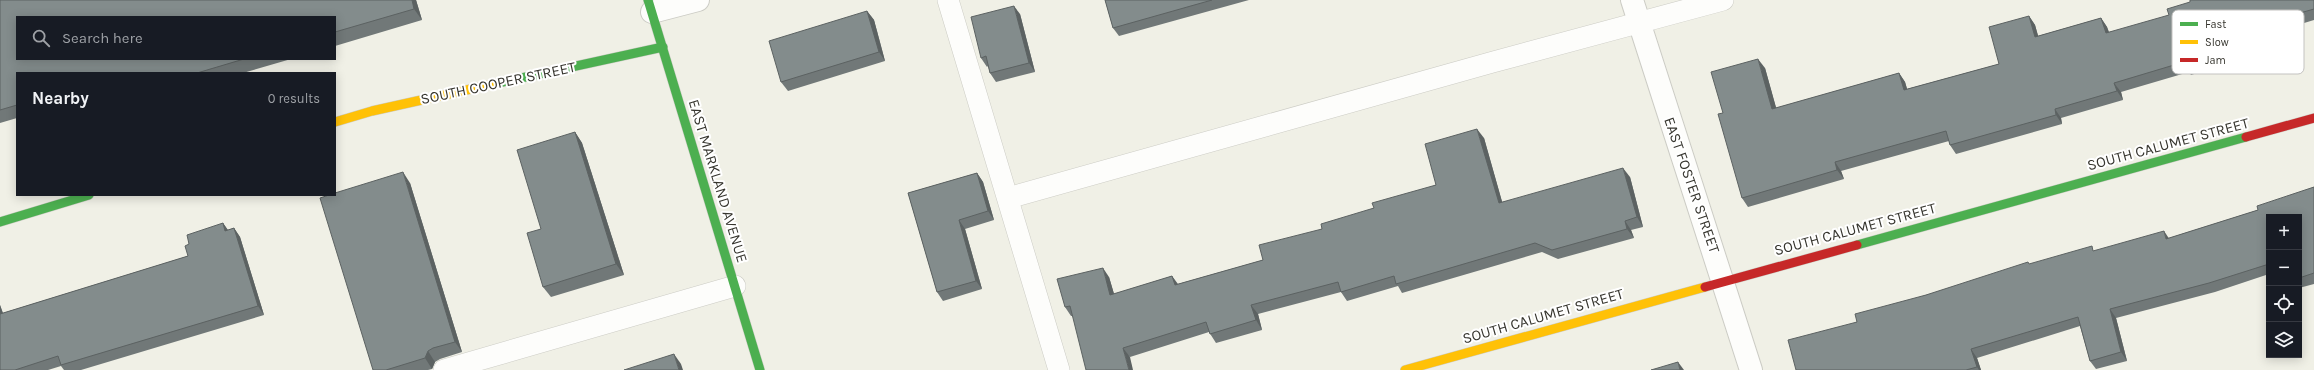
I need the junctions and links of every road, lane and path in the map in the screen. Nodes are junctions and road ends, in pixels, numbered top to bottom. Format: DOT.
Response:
graph roads {
  1 [pos="698,0"];
  2 [pos="948,0"];
  3 [pos="1632,0"];
  4 [pos="1723,0"];
  5 [pos="650,6"];
  6 [pos="1639,23"];
  7 [pos="663,47"];
  8 [pos="2314,118"];
  9 [pos="336,122"];
  10 [pos="87,196"];
  11 [pos="1008,198"];
  12 [pos="0,222"];
  13 [pos="1724,280"];
  14 [pos="735,286"];
  15 [pos="444,370"];
  16 [pos="760,370"];
  17 [pos="1059,370"];
  18 [pos="1405,370"];
  19 [pos="1752,370"];
  1 -- 5 [label="street"];
  2 -- 11 [label="lane"];
  3 -- 6 [label="street, EAST FOSTER STREET"];
  4 -- 6 [label="lane"];
  5 -- 7 [label="street, EAST MARKLAND AVENUE"];
  6 -- 11 [label="lane"];
  6 -- 13 [label="street, EAST FOSTER STREET"];
  7 -- 9 [label="street, SOUTH COOPER STREET"];
  7 -- 14 [label="street, EAST MARKLAND AVENUE"];
  8 -- 13 [label="street, SOUTH CALUMET STREET"];
  10 -- 12 [label="street"];
  11 -- 17 [label="lane"];
  13 -- 18 [label="street, SOUTH CALUMET STREET"];
  13 -- 19 [label="street, EAST FOSTER STREET"];
  14 -- 15 [label="lane"];
  14 -- 16 [label="street, EAST MARKLAND AVENUE"];
}
